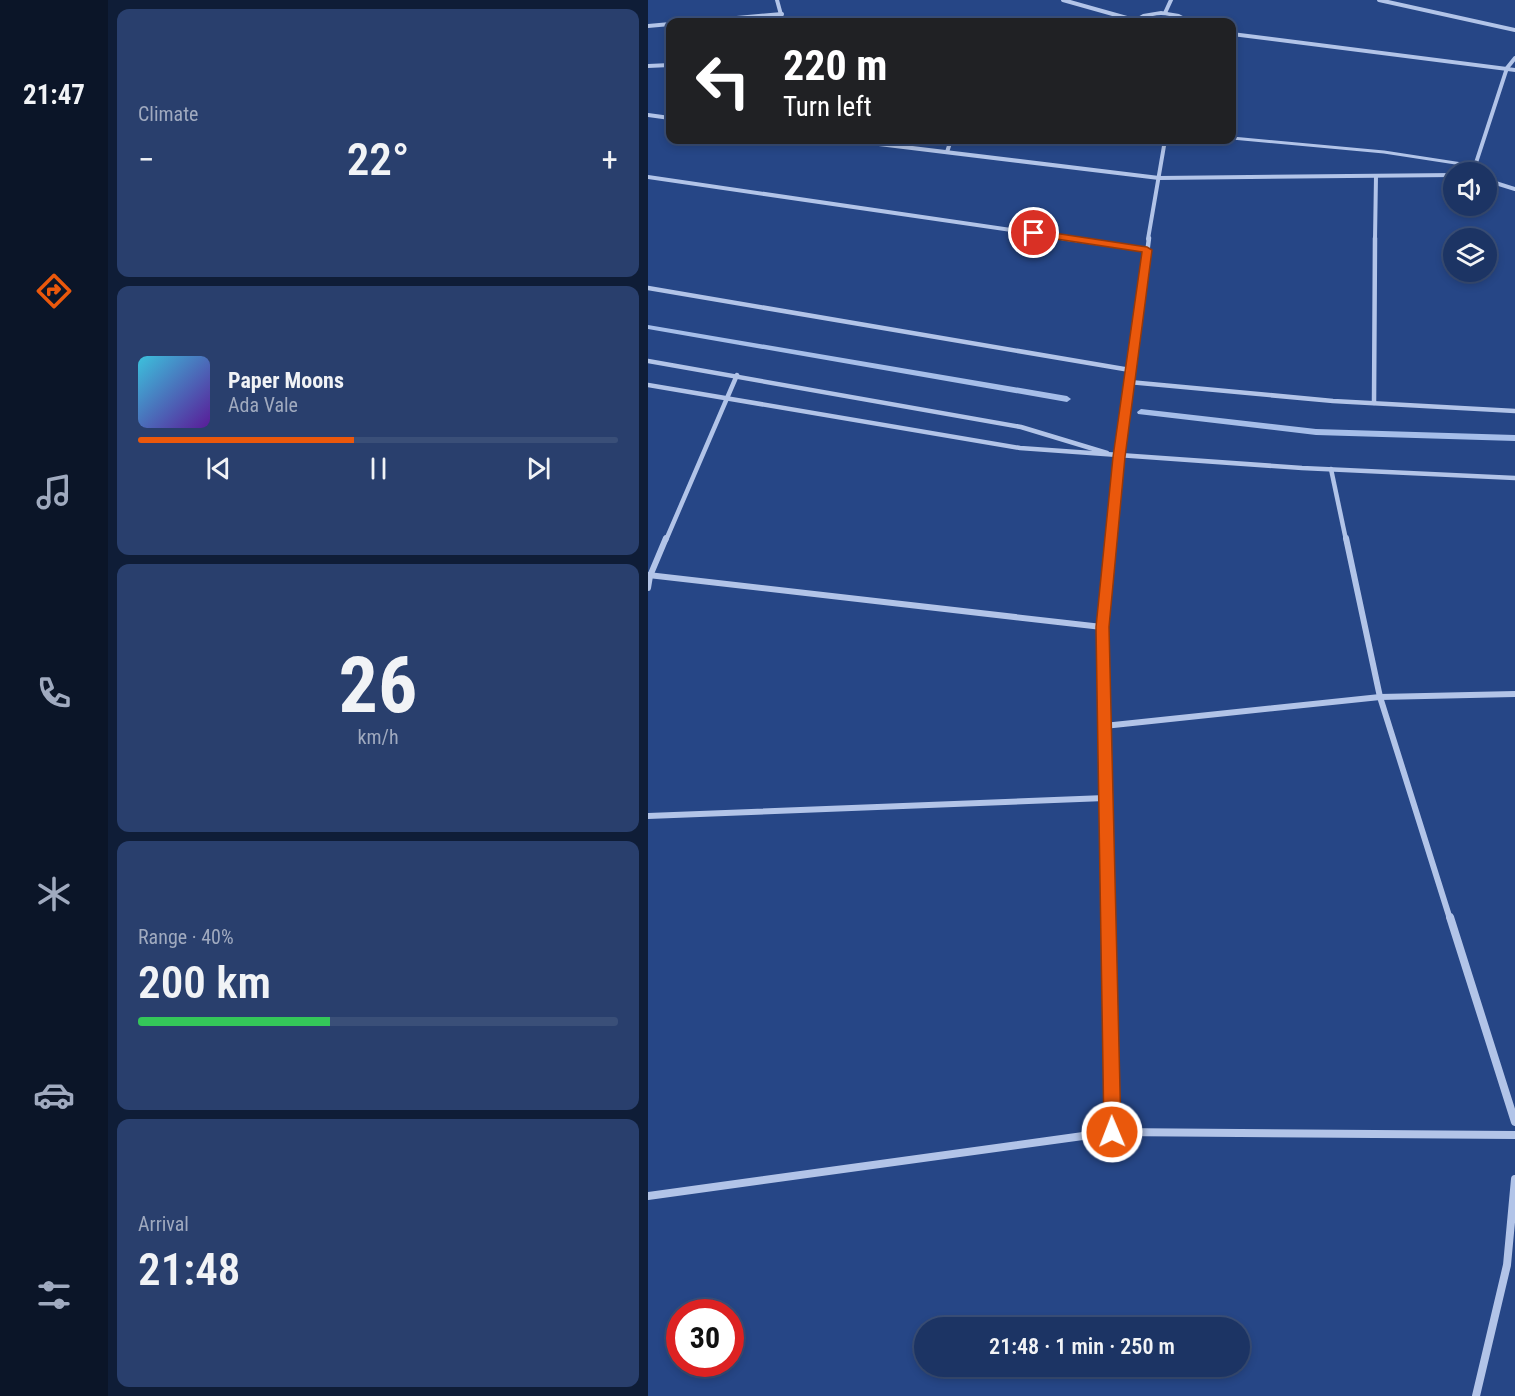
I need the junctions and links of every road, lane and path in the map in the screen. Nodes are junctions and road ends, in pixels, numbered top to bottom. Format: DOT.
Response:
graph roads {
  1 [pos="777,0"];
  2 [pos="1063,0"];
  3 [pos="1171,0"];
  4 [pos="1379,0"];
  5 [pos="1165,13"];
  6 [pos="782,14"];
  7 [pos="737,18"];
  8 [pos="782,18"];
  9 [pos="1123,18"];
  10 [pos="1140,18"];
  11 [pos="1185,18"];
  12 [pos="666,24"];
  13 [pos="648,26"];
  14 [pos="1515,30"];
  15 [pos="1236,34"];
  16 [pos="1515,58"];
  17 [pos="666,65"];
  18 [pos="648,66"];
  19 [pos="1507,68"];
  20 [pos="1515,70"];
  21 [pos="648,115"];
  22 [pos="666,117"];
  23 [pos="1236,138"];
  24 [pos="880,144"];
  25 [pos="950,144"];
  26 [pos="1165,144"];
  27 [pos="947,152"];
  28 [pos="1455,162"];
  29 [pos="1476,162"];
  30 [pos="1443,175"];
  31 [pos="1376,176"];
  32 [pos="648,177"];
  33 [pos="1159,178"];
  34 [pos="1497,183"];
  35 [pos="1515,189"];
  36 [pos="1147,250"];
  37 [pos="648,288"];
  38 [pos="648,361"];
  39 [pos="1131,370"];
  40 [pos="737,375"];
  41 [pos="1129,382"];
  42 [pos="648,385"];
  43 [pos="728,398"];
  44 [pos="1374,403"];
  45 [pos="1515,411"];
  46 [pos="1119,457"];
  47 [pos="1331,469"];
  48 [pos="1515,478"];
  49 [pos="649,576"];
  50 [pos="648,588"];
  51 [pos="1102,627"];
  52 [pos="1515,694"];
  53 [pos="1380,697"];
  54 [pos="1104,726"];
  55 [pos="1105,798"];
  56 [pos="648,816"];
  57 [pos="1515,1122"];
  58 [pos="1112,1132"];
  59 [pos="1515,1135"];
  60 [pos="1515,1179"];
  61 [pos="648,1196"];
  62 [pos="1476,1396"];
  1 -- 6 [label="street"];
  2 -- 9 [label="street"];
  3 -- 5 [label="street"];
  4 -- 14 [label="street"];
  5 -- 10 [label="street"];
  5 -- 11 [label="street"];
  6 -- 7 [label="street"];
  6 -- 8 [label="street"];
  12 -- 13 [label="street"];
  15 -- 19 [label="street"];
  16 -- 19 [label="street"];
  17 -- 18 [label="street"];
  19 -- 20 [label="street"];
  19 -- 29 [label="street"];
  21 -- 22 [label="street"];
  23 -- 28 [label="lane"];
  24 -- 27 [label="street"];
  25 -- 27 [label="street"];
  26 -- 33 [label="street"];
  27 -- 33 [label="street"];
  30 -- 31 [label="street"];
  31 -- 33 [label="street"];
  31 -- 44 [label="street"];
  32 -- 36 [label="street"];
  33 -- 36 [label="street"];
  34 -- 35 [label="street"];
  36 -- 39 [label="street"];
  37 -- 39 [label="street"];
  38 -- 40 [label="street"];
  39 -- 41 [label="street"];
  40 -- 43 [label="street"];
  40 -- 46 [label="street"];
  41 -- 44 [label="street"];
  41 -- 46 [label="street"];
  42 -- 43 [label="street"];
  43 -- 46 [label="street"];
  43 -- 49 [label="street"];
  44 -- 45 [label="street"];
  46 -- 47 [label="street"];
  46 -- 51 [label="street"];
  47 -- 48 [label="street"];
  47 -- 53 [label="street"];
  49 -- 50 [label="street"];
  49 -- 51 [label="street"];
  51 -- 54 [label="street"];
  52 -- 53 [label="street"];
  53 -- 54 [label="street"];
  53 -- 57 [label="street"];
  54 -- 55 [label="street"];
  55 -- 56 [label="street"];
  55 -- 58 [label="street"];
  58 -- 59 [label="street"];
  58 -- 61 [label="street"];
  60 -- 62 [label="street"];
}
